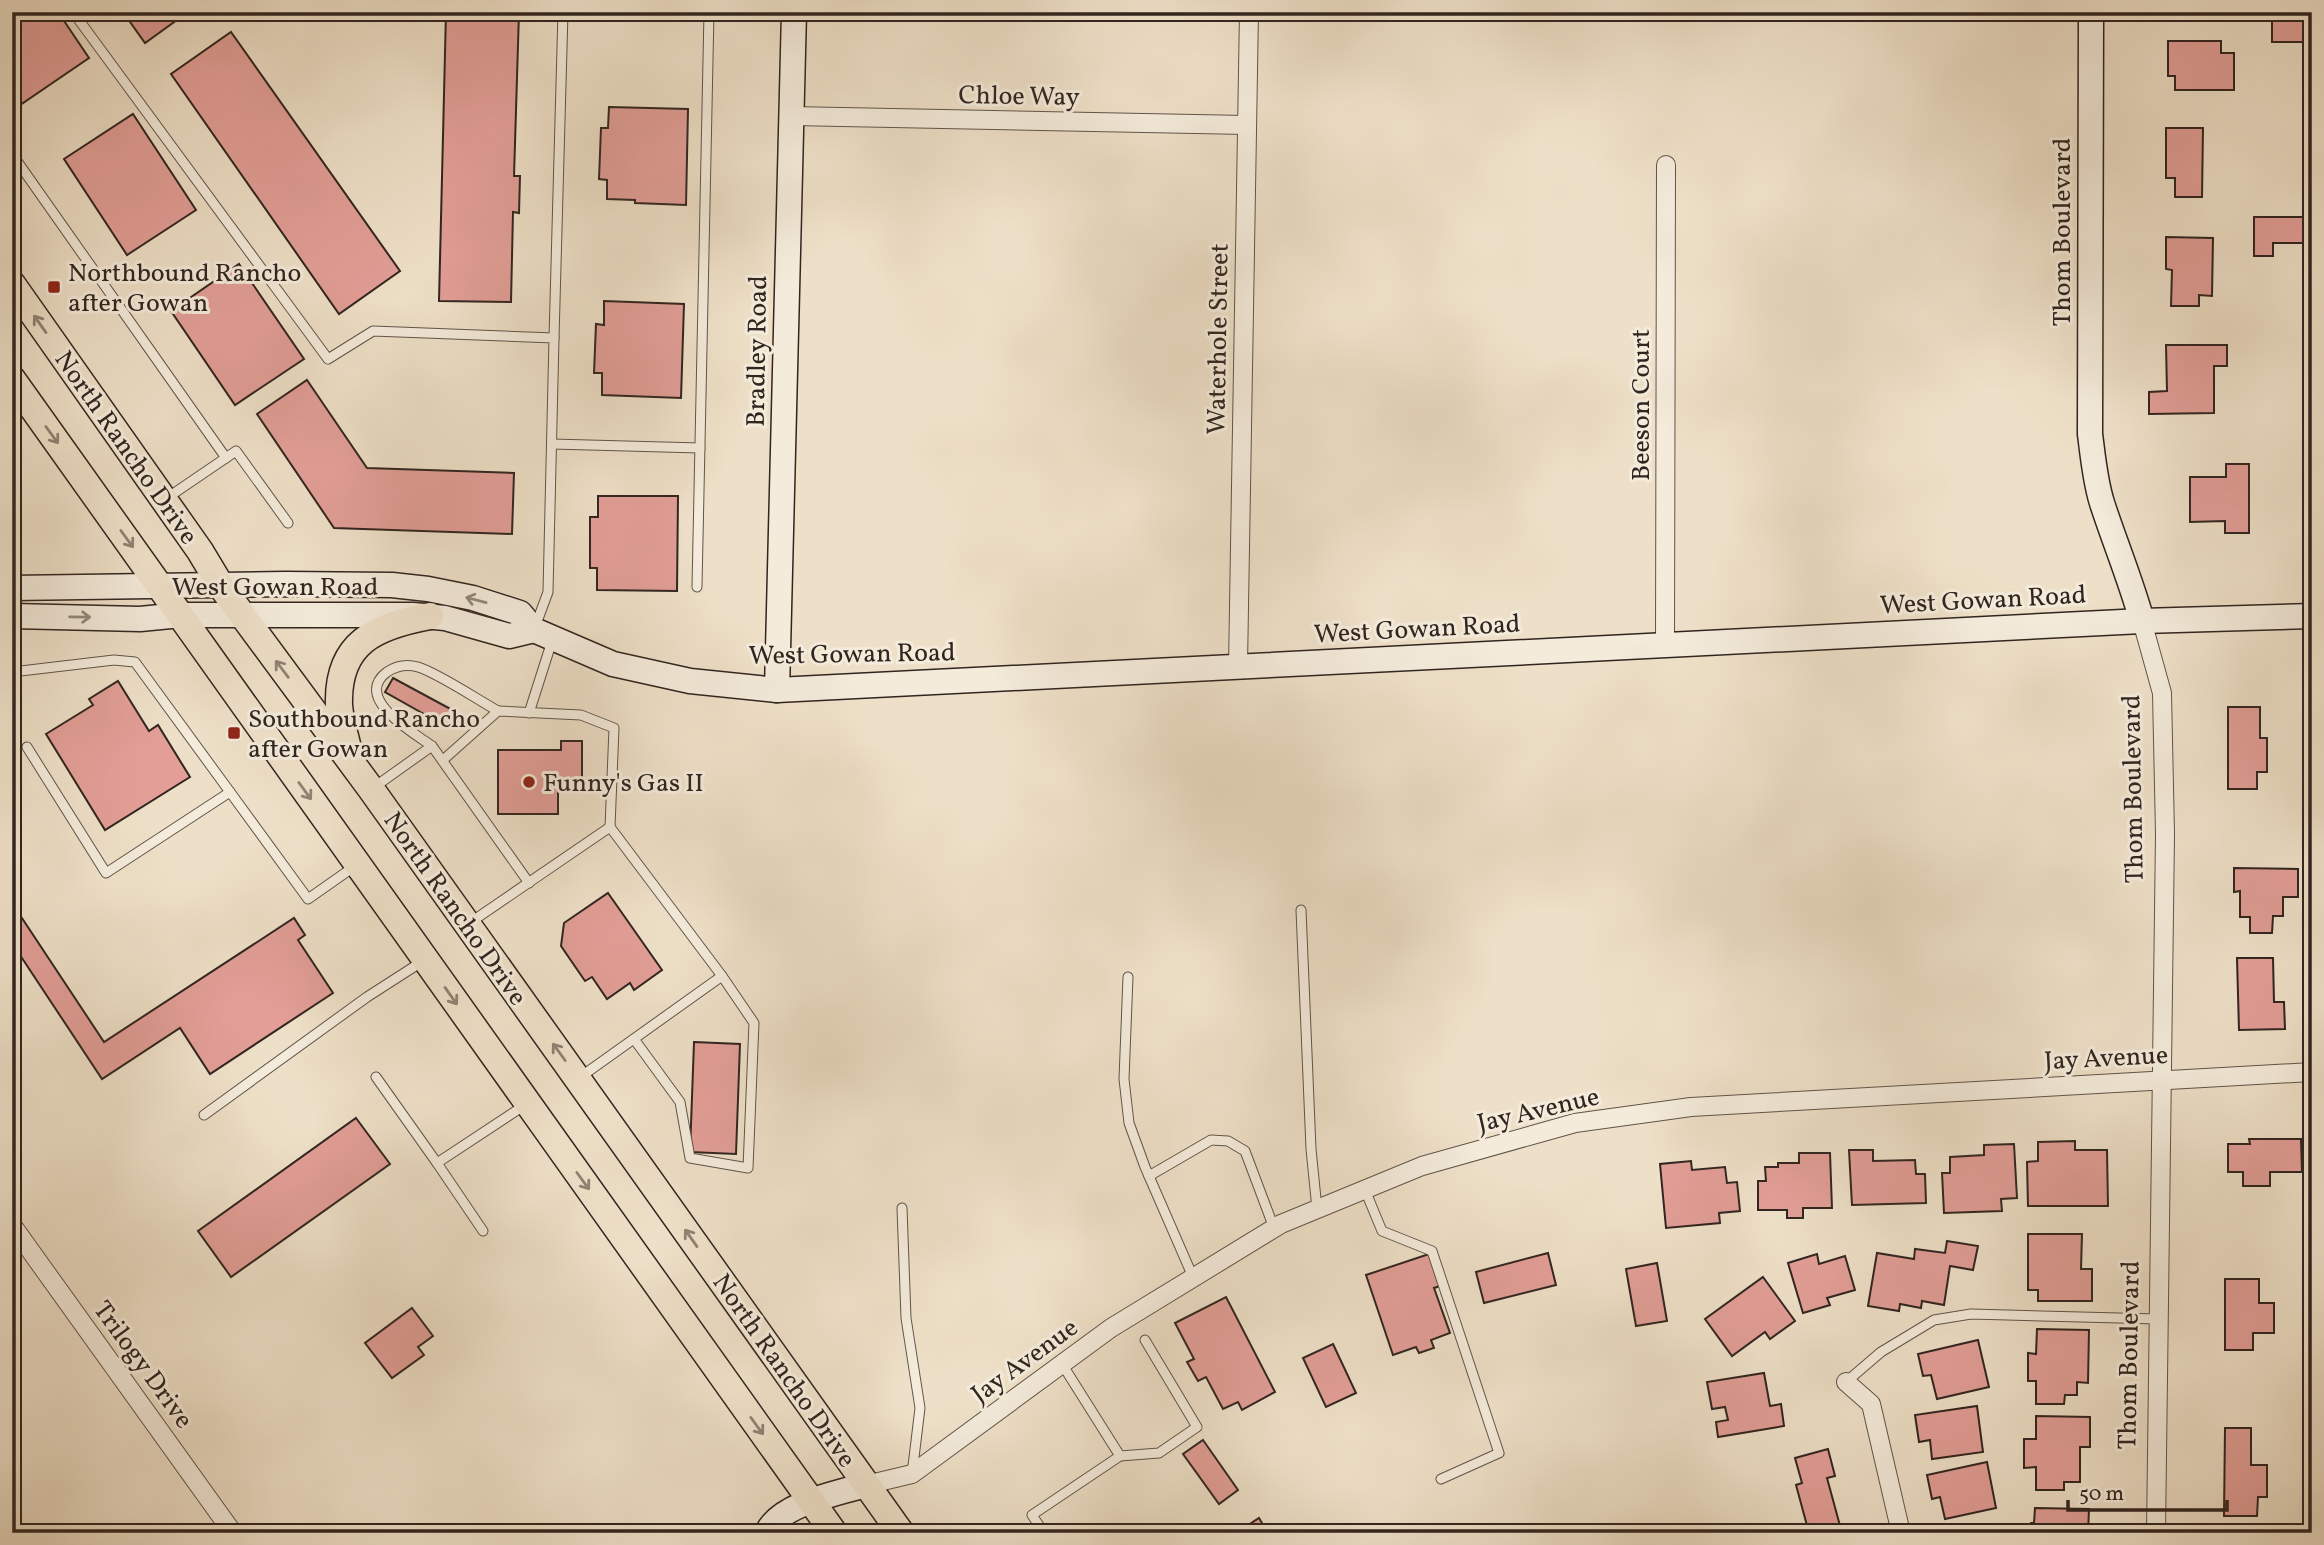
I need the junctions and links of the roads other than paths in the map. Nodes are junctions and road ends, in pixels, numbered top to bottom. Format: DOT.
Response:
graph roads {
  1 [pos="73,12"];
  2 [pos="563,12"];
  3 [pos="709,12"];
  4 [pos="794,12"];
  5 [pos="1249,12"];
  6 [pos="2091,12"];
  7 [pos="792,116"];
  8 [pos="1246,125"];
  9 [pos="13,155"];
  10 [pos="1666,164"];
  11 [pos="12,284"];
  12 [pos="554,338"];
  13 [pos="12,379"];
  14 [pos="552,444"];
  15 [pos="700,448"];
  16 [pos="226,458"];
  17 [pos="164,500"];
  18 [pos="288,523"];
  19 [pos="161,586"];
  20 [pos="221,586"];
  21 [pos="697,587"];
  22 [pos="12,588"];
  23 [pos="181,615"];
  24 [pos="12,616"];
  25 [pos="244,616"];
  26 [pos="430,616"];
  27 [pos="2312,616"];
  28 [pos="2142,621"];
  29 [pos="543,634"];
  30 [pos="1665,646"];
  31 [pos="1238,666"];
  32 [pos="12,672"];
  33 [pos="777,690"];
  34 [pos="498,711"];
  35 [pos="529,712"];
  36 [pos="432,746"];
  37 [pos="27,747"];
  38 [pos="443,760"];
  39 [pos="351,762"];
  40 [pos="371,789"];
  41 [pos="230,792"];
  42 [pos="610,827"];
  43 [pos="358,864"];
  44 [pos="529,883"];
  45 [pos="1301,910"];
  46 [pos="467,925"];
  47 [pos="426,960"];
  48 [pos="722,976"];
  49 [pos="1128,977"];
  50 [pos="634,1039"];
  51 [pos="2312,1072"];
  52 [pos="376,1077"];
  53 [pos="578,1079"];
  54 [pos="2161,1080"];
  55 [pos="527,1104"];
  56 [pos="204,1115"];
  57 [pos="437,1163"];
  58 [pos="1149,1176"];
  59 [pos="1365,1189"];
  60 [pos="902,1208"];
  61 [pos="1317,1209"];
  62 [pos="12,1225"];
  63 [pos="1274,1228"];
  64 [pos="483,1231"];
  65 [pos="1194,1278"];
  66 [pos="2158,1319"];
  67 [pos="1145,1340"];
  68 [pos="1062,1364"];
  69 [pos="1846,1382"];
  70 [pos="1119,1456"];
  71 [pos="912,1474"];
  72 [pos="1441,1479"];
  73 [pos="866,1485"];
  74 [pos="811,1500"];
  75 [pos="233,1533"];
  76 [pos="767,1533"];
  77 [pos="834,1533"];
  78 [pos="901,1533"];
  79 [pos="1044,1533"];
  80 [pos="1901,1533"];
  81 [pos="2156,1533"];
  1 -- 12 [label="lane"];
  2 -- 12 [label="lane"];
  3 -- 15 [label="lane"];
  4 -- 7 [label="street, Bradley Road"];
  5 -- 8 [label="street, Waterhole Street"];
  6 -- 28 [label="street, Thom Boulevard"];
  7 -- 8 [label="street, Chloe Way"];
  7 -- 33 [label="street, Bradley Road"];
  8 -- 31 [label="street, Waterhole Street"];
  9 -- 16 [label="lane"];
  10 -- 30 [label="street, Beeson Court"];
  17 -- 11 [label="main road, North Rancho Drive, one-way"];
  12 -- 14 [label="lane"];
  13 -- 19 [label="main road, North Rancho Drive, one-way"];
  14 -- 15 [label="lane"];
  14 -- 29 [label="lane"];
  15 -- 21 [label="lane"];
  16 -- 17 [label="lane"];
  16 -- 18 [label="lane"];
  17 -- 20 [label="main road, North Rancho Drive"];
  19 -- 20 [label="street, West Gowan Road"];
  19 -- 22 [label="street, West Gowan Road"];
  19 -- 23 [label="main road, North Rancho Drive"];
  20 -- 25 [label="main road, North Rancho Drive"];
  29 -- 20 [label="street, West Gowan Road, one-way"];
  24 -- 23 [label="street, West Gowan Road, one-way"];
  23 -- 25 [label="street, West Gowan Road"];
  23 -- 43 [label="main road, North Rancho Drive, one-way"];
  25 -- 26 [label="street, West Gowan Road"];
  39 -- 25 [label="main road, North Rancho Drive, one-way"];
  26 -- 29 [label="street, West Gowan Road"];
  26 -- 39 [label="main road"];
  27 -- 28 [label="street, West Gowan Road"];
  28 -- 30 [label="street, West Gowan Road"];
  28 -- 54 [label="street, Thom Boulevard"];
  29 -- 33 [label="street, West Gowan Road"];
  29 -- 35 [label="lane"];
  30 -- 31 [label="street, West Gowan Road"];
  31 -- 33 [label="street, West Gowan Road"];
  32 -- 41 [label="lane"];
  34 -- 35 [label="lane"];
  34 -- 36 [label="lane"];
  34 -- 38 [label="lane"];
  35 -- 42 [label="lane"];
  36 -- 38 [label="lane"];
  36 -- 40 [label="lane"];
  37 -- 41 [label="lane"];
  38 -- 44 [label="lane"];
  39 -- 40 [label="main road, North Rancho Drive"];
  40 -- 46 [label="main road, North Rancho Drive"];
  41 -- 43 [label="lane"];
  42 -- 44 [label="lane"];
  42 -- 48 [label="lane"];
  43 -- 47 [label="main road, North Rancho Drive"];
  44 -- 46 [label="lane"];
  45 -- 61 [label="lane"];
  53 -- 46 [label="main road, North Rancho Drive, one-way"];
  47 -- 55 [label="main road, North Rancho Drive, one-way"];
  47 -- 56 [label="lane"];
  48 -- 50 [label="lane"];
  48 -- 50 [label="lane"];
  49 -- 58 [label="lane"];
  50 -- 53 [label="lane"];
  51 -- 54 [label="street, Jay Avenue"];
  52 -- 57 [label="lane"];
  73 -- 53 [label="main road, North Rancho Drive, one-way"];
  54 -- 59 [label="street, Jay Avenue"];
  54 -- 66 [label="street, Thom Boulevard"];
  55 -- 57 [label="lane"];
  55 -- 74 [label="main road, North Rancho Drive, one-way"];
  57 -- 64 [label="lane"];
  58 -- 63 [label="lane"];
  58 -- 65 [label="lane"];
  59 -- 61 [label="street, Jay Avenue"];
  59 -- 72 [label="lane"];
  60 -- 71 [label="lane"];
  61 -- 63 [label="street, Jay Avenue"];
  62 -- 75 [label="street, Trilogy Drive"];
  63 -- 65 [label="street, Jay Avenue"];
  65 -- 68 [label="street, Jay Avenue"];
  66 -- 69 [label="lane"];
  66 -- 81 [label="street, Thom Boulevard"];
  67 -- 70 [label="lane"];
  68 -- 70 [label="lane"];
  68 -- 71 [label="street, Jay Avenue"];
  69 -- 80 [label="street"];
  70 -- 79 [label="lane"];
  71 -- 73 [label="street, Jay Avenue"];
  73 -- 74 [label="street"];
  73 -- 78 [label="main road, North Rancho Drive"];
  74 -- 76 [label="street"];
  74 -- 77 [label="main road, North Rancho Drive"];
}
